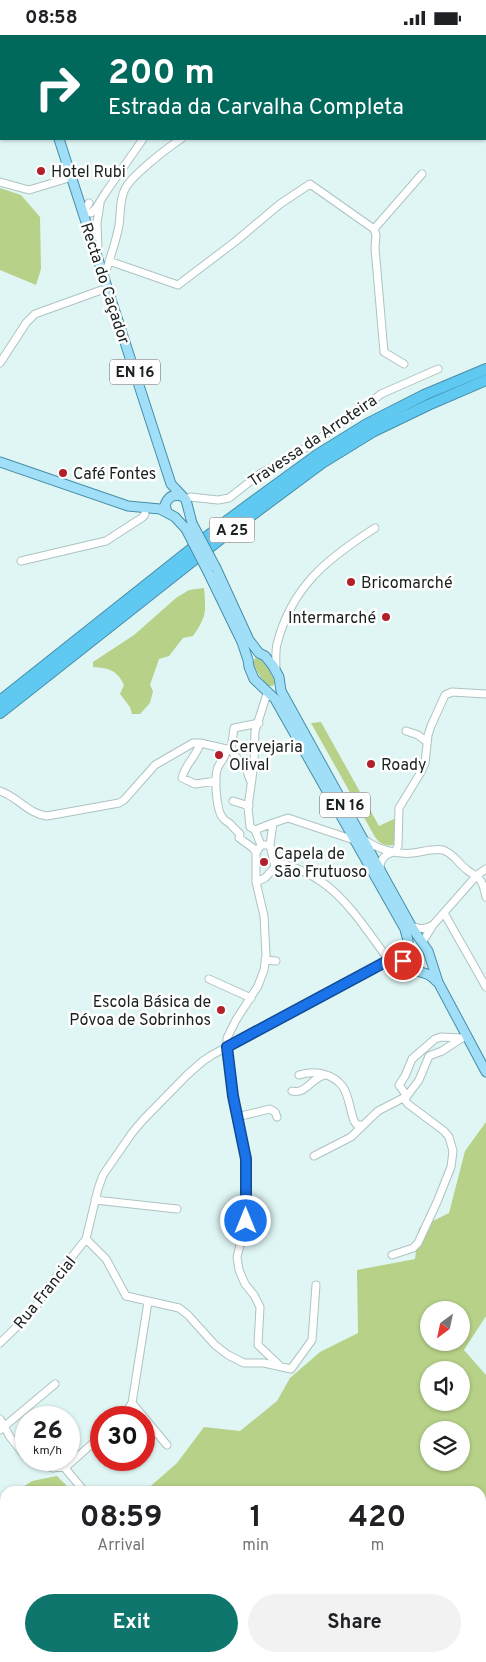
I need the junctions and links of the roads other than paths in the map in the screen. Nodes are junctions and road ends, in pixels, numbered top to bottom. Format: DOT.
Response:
graph roads {
  1 [pos="59,140"];
  2 [pos="142,140"];
  3 [pos="180,140"];
  4 [pos="422,175"];
  5 [pos="72,177"];
  6 [pos="116,178"];
  7 [pos="0,182"];
  8 [pos="127,185"];
  9 [pos="78,196"];
  10 [pos="101,201"];
  11 [pos="89,203"];
  12 [pos="83,212"];
  13 [pos="374,229"];
  14 [pos="98,261"];
  15 [pos="109,261"];
  16 [pos="104,278"];
  17 [pos="107,288"];
  18 [pos="0,363"];
  19 [pos="404,364"];
  20 [pos="438,369"];
  21 [pos="486,369"];
  22 [pos="486,380"];
  23 [pos="0,462"];
  24 [pos="171,484"];
  25 [pos="169,498"];
  26 [pos="185,501"];
  27 [pos="148,507"];
  28 [pos="171,515"];
  29 [pos="189,526"];
  30 [pos="375,528"];
  31 [pos="22,561"];
  32 [pos="213,571"];
  33 [pos="276,645"];
  34 [pos="260,653"];
  35 [pos="248,660"];
  36 [pos="276,671"];
  37 [pos="280,684"];
  38 [pos="268,691"];
  39 [pos="486,694"];
  40 [pos="0,701"];
  41 [pos="264,707"];
  42 [pos="281,709"];
  43 [pos="0,713"];
  44 [pos="258,723"];
  45 [pos="406,731"];
  46 [pos="427,741"];
  47 [pos="198,743"];
  48 [pos="228,750"];
  49 [pos="216,781"];
  50 [pos="251,783"];
  51 [pos="0,791"];
  52 [pos="233,801"];
  53 [pos="249,805"];
  54 [pos="344,821"];
  55 [pos="273,823"];
  56 [pos="252,829"];
  57 [pos="333,832"];
  58 [pos="240,835"];
  59 [pos="354,840"];
  60 [pos="364,840"];
  61 [pos="261,845"];
  62 [pos="270,845"];
  63 [pos="395,852"];
  64 [pos="256,853"];
  65 [pos="274,862"];
  66 [pos="380,869"];
  67 [pos="486,869"];
  68 [pos="477,875"];
  69 [pos="256,881"];
  70 [pos="486,897"];
  71 [pos="444,913"];
  72 [pos="433,925"];
  73 [pos="411,926"];
  74 [pos="423,945"];
  75 [pos="407,951"];
  76 [pos="431,959"];
  77 [pos="265,960"];
  78 [pos="389,960"];
  79 [pos="276,961"];
  80 [pos="406,965"];
  81 [pos="420,971"];
  82 [pos="209,979"];
  83 [pos="438,982"];
  84 [pos="486,987"];
  85 [pos="251,998"];
  86 [pos="464,1037"];
  87 [pos="227,1038"];
  88 [pos="234,1043"];
  89 [pos="227,1047"];
  90 [pos="217,1053"];
  91 [pos="486,1072"];
  92 [pos="299,1075"];
  93 [pos="326,1075"];
  94 [pos="292,1091"];
  95 [pos="407,1096"];
  96 [pos="237,1117"];
  97 [pos="278,1117"];
  98 [pos="363,1125"];
  99 [pos="314,1156"];
  100 [pos="95,1200"];
  101 [pos="177,1209"];
  102 [pos="86,1239"];
  103 [pos="392,1255"];
  104 [pos="316,1285"];
  105 [pos="148,1302"];
  106 [pos="0,1343"];
  107 [pos="279,1365"];
  108 [pos="55,1384"];
  109 [pos="132,1403"];
  110 [pos="130,1406"];
  111 [pos="0,1419"];
  112 [pos="2,1428"];
  113 [pos="15,1443"];
  114 [pos="167,1445"];
  115 [pos="90,1446"];
  116 [pos="80,1455"];
  117 [pos="67,1471"];
  118 [pos="80,1486"];
  1 -- 5 [label="main road, Recta do Caçador / EN 16"];
  2 -- 6 [label="street"];
  3 -- 8 [label="street"];
  4 -- 13 [label="street"];
  5 -- 7 [label="street"];
  5 -- 9 [label="main road, Recta do Caçador / EN 16"];
  6 -- 8 [label="street"];
  6 -- 10 [label="street"];
  8 -- 15 [label="street"];
  9 -- 11 [label="street"];
  9 -- 12 [label="main road, Recta do Caçador / EN 16"];
  10 -- 11 [label="street"];
  10 -- 12 [label="street"];
  10 -- 14 [label="street"];
  11 -- 12 [label="street"];
  12 -- 14 [label="main road, Recta do Caçador / EN 16"];
  13 -- 15 [label="street"];
  13 -- 19 [label="street"];
  14 -- 16 [label="main road, Recta do Caçador / EN 16"];
  15 -- 16 [label="street"];
  16 -- 17 [label="main road, Recta do Caçador / EN 16"];
  17 -- 18 [label="street"];
  17 -- 24 [label="main road, Recta do Caçador / EN 16"];
  20 -- 26 [label="street, Travessa da Arroteira"];
  21 -- 40 [label="highway, A 25"];
  22 -- 43 [label="highway, A 25"];
  23 -- 27 [label="main road"];
  24 -- 25 [label="main road, EN 16"];
  24 -- 26 [label="main road, EN 16"];
  25 -- 26 [label="main road"];
  25 -- 27 [label="main road"];
  25 -- 28 [label="main road, EN 16"];
  26 -- 28 [label="main road"];
  26 -- 29 [label="main road, EN 16"];
  27 -- 28 [label="main road"];
  27 -- 31 [label="street"];
  28 -- 29 [label="main road, EN 16"];
  29 -- 32 [label="main road, EN 16, bridge"];
  30 -- 33 [label="street"];
  32 -- 34 [label="main road, EN 16"];
  32 -- 35 [label="main road, EN 16"];
  33 -- 34 [label="street"];
  33 -- 36 [label="street"];
  34 -- 35 [label="main road"];
  34 -- 36 [label="main road, EN 16"];
  35 -- 38 [label="main road, EN 16"];
  36 -- 37 [label="main road, EN 16"];
  37 -- 38 [label="main road"];
  37 -- 60 [label="main road, EN 16"];
  38 -- 41 [label="street"];
  38 -- 42 [label="main road, EN 16"];
  39 -- 46 [label="street"];
  41 -- 42 [label="street"];
  41 -- 44 [label="street"];
  42 -- 54 [label="main road, EN 16"];
  44 -- 48 [label="street"];
  44 -- 50 [label="street"];
  45 -- 46 [label="street"];
  46 -- 63 [label="street"];
  47 -- 48 [label="street"];
  47 -- 49 [label="street"];
  47 -- 51 [label="street"];
  48 -- 49 [label="street"];
  48 -- 50 [label="street"];
  49 -- 58 [label="street"];
  50 -- 53 [label="street"];
  52 -- 53 [label="street"];
  53 -- 56 [label="street"];
  54 -- 57 [label="street"];
  54 -- 59 [label="main road, EN 16"];
  55 -- 56 [label="street"];
  55 -- 57 [label="street"];
  55 -- 62 [label="street"];
  56 -- 58 [label="street"];
  56 -- 61 [label="street"];
  57 -- 59 [label="street"];
  58 -- 64 [label="street"];
  59 -- 75 [label="main road, EN 16"];
  60 -- 63 [label="street"];
  60 -- 66 [label="main road, EN 16"];
  61 -- 62 [label="street"];
  61 -- 64 [label="street"];
  62 -- 65 [label="street"];
  63 -- 66 [label="street"];
  63 -- 68 [label="street"];
  64 -- 69 [label="street"];
  65 -- 69 [label="street"];
  65 -- 78 [label="street"];
  66 -- 73 [label="main road, EN 16"];
  67 -- 68 [label="street"];
  68 -- 70 [label="street"];
  68 -- 71 [label="street"];
  69 -- 77 [label="street"];
  71 -- 72 [label="street"];
  71 -- 84 [label="street"];
  72 -- 73 [label="street"];
  72 -- 74 [label="street"];
  73 -- 74 [label="main road, EN 16"];
  74 -- 75 [label="main road"];
  74 -- 76 [label="main road, EN 16"];
  75 -- 78 [label="street"];
  75 -- 80 [label="main road, EN 16"];
  76 -- 81 [label="main road"];
  76 -- 83 [label="main road, EN 16"];
  77 -- 79 [label="street"];
  77 -- 85 [label="street"];
  78 -- 80 [label="street"];
  78 -- 88 [label="street"];
  80 -- 81 [label="main road"];
  81 -- 83 [label="main road"];
  82 -- 85 [label="street"];
  83 -- 86 [label="main road, EN 16"];
  85 -- 87 [label="street"];
  86 -- 91 [label="main road, EN 16"];
  86 -- 95 [label="street"];
  86 -- 95 [label="street"];
  87 -- 88 [label="street"];
  87 -- 89 [label="street"];
  87 -- 90 [label="street"];
  88 -- 89 [label="street"];
  89 -- 90 [label="street"];
  89 -- 96 [label="street"];
  90 -- 100 [label="street"];
  92 -- 93 [label="street"];
  93 -- 94 [label="street"];
  93 -- 98 [label="street"];
  95 -- 98 [label="street"];
  95 -- 103 [label="street"];
  96 -- 97 [label="street"];
  96 -- 107 [label="street"];
  98 -- 99 [label="street"];
  100 -- 101 [label="street"];
  100 -- 102 [label="street"];
  102 -- 105 [label="street"];
  102 -- 106 [label="street, Rua Francial"];
  104 -- 107 [label="street"];
  105 -- 107 [label="street"];
  105 -- 109 [label="street"];
  108 -- 112 [label="street"];
  109 -- 110 [label="street"];
  109 -- 114 [label="street"];
  111 -- 112 [label="street"];
  112 -- 113 [label="street"];
  115 -- 116 [label="street"];
  117 -- 118 [label="street"];
}
